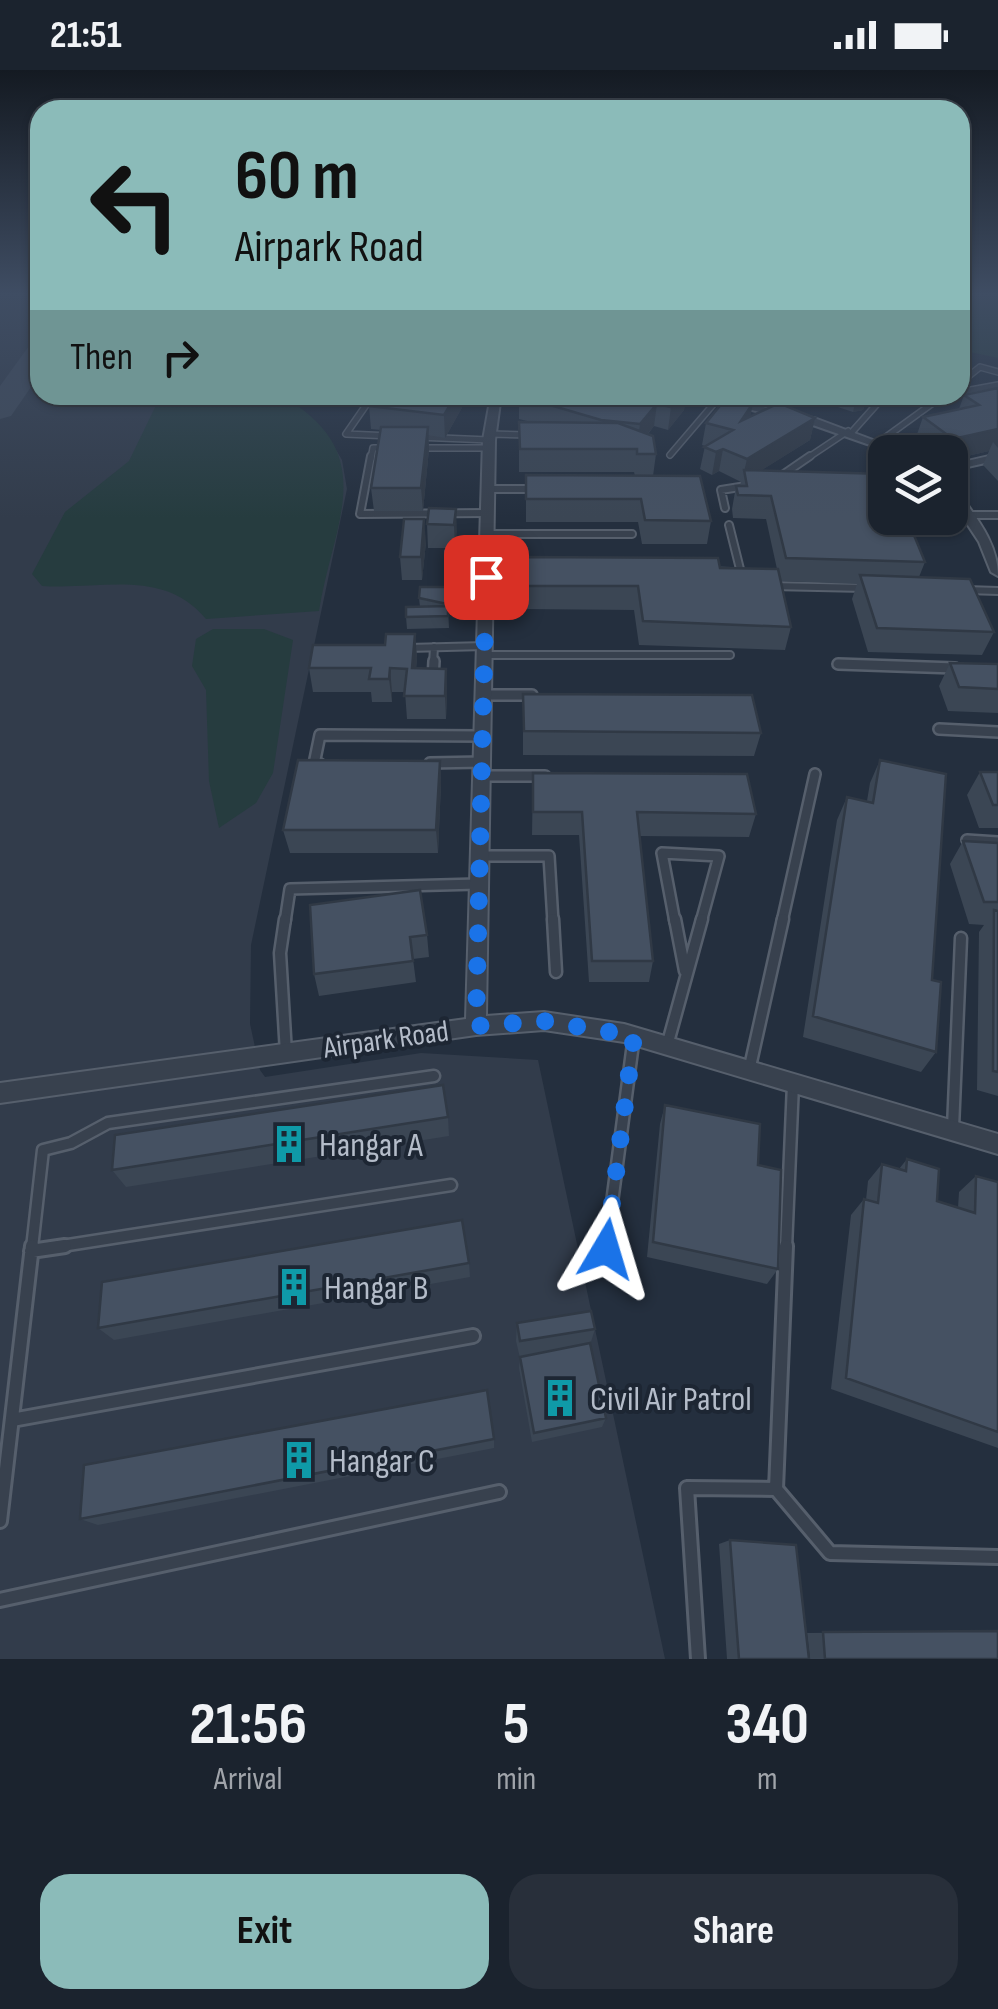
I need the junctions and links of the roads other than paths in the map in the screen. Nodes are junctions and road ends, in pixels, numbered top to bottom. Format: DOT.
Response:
graph roads {
  1 [pos="998,386"];
  2 [pos="970,390"];
  3 [pos="365,405"];
  4 [pos="494,405"];
  5 [pos="719,405"];
  6 [pos="748,405"];
  7 [pos="875,405"];
  8 [pos="930,405"];
  9 [pos="850,432"];
  10 [pos="529,435"];
  11 [pos="888,435"];
  12 [pos="868,438"];
  13 [pos="489,441"];
  14 [pos="391,448"];
  15 [pos="410,448"];
  16 [pos="670,455"];
  17 [pos="998,457"];
  18 [pos="968,464"];
  19 [pos="792,481"];
  20 [pos="756,484"];
  21 [pos="488,489"];
  22 [pos="546,489"];
  23 [pos="725,508"];
  24 [pos="488,513"];
  25 [pos="969,515"];
  26 [pos="998,515"];
  27 [pos="729,525"];
  28 [pos="487,534"];
  29 [pos="632,534"];
  30 [pos="991,542"];
  31 [pos="449,552"];
  32 [pos="542,563"];
  33 [pos="486,570"];
  34 [pos="998,572"];
  35 [pos="744,584"];
  36 [pos="758,586"];
  37 [pos="883,589"];
  38 [pos="960,590"];
  39 [pos="998,590"];
  40 [pos="434,647"];
  41 [pos="398,648"];
  42 [pos="485,650"];
  43 [pos="730,655"];
  44 [pos="838,664"];
  45 [pos="962,668"];
  46 [pos="432,685"];
  47 [pos="484,695"];
  48 [pos="540,695"];
  49 [pos="939,729"];
  50 [pos="998,732"];
  51 [pos="483,736"];
  52 [pos="426,763"];
  53 [pos="332,764"];
  54 [pos="482,770"];
  55 [pos="814,774"];
  56 [pos="558,776"];
  57 [pos="967,840"];
  58 [pos="998,842"];
  59 [pos="480,856"];
  60 [pos="480,884"];
  61 [pos="962,938"];
  62 [pos="556,972"];
  63 [pos="685,972"];
  64 [pos="476,1026"];
  65 [pos="634,1036"];
  66 [pos="667,1046"];
  67 [pos="286,1053"];
  68 [pos="750,1070"];
  69 [pos="434,1076"];
  70 [pos="793,1084"];
  71 [pos="0,1093"];
  72 [pos="953,1131"];
  73 [pos="998,1144"];
  74 [pos="451,1184"];
  75 [pos="606,1249"];
  76 [pos="31,1251"];
  77 [pos="473,1336"];
  78 [pos="12,1420"];
  79 [pos="776,1489"];
  80 [pos="499,1492"];
  81 [pos="0,1522"];
  82 [pos="998,1558"];
  83 [pos="0,1600"];
  84 [pos="698,1659"];
  1 -- 2 [label="lane"];
  3 -- 13 [label="lane"];
  4 -- 13 [label="street"];
  5 -- 16 [label="lane"];
  6 -- 9 [label="street"];
  7 -- 9 [label="lane"];
  8 -- 11 [label="lane"];
  9 -- 12 [label="street"];
  9 -- 19 [label="lane"];
  10 -- 13 [label="lane"];
  13 -- 15 [label="lane"];
  13 -- 21 [label="street"];
  14 -- 24 [label="lane"];
  17 -- 18 [label="lane"];
  20 -- 23 [label="lane"];
  21 -- 22 [label="lane"];
  21 -- 24 [label="street"];
  24 -- 28 [label="street"];
  25 -- 26 [label="lane"];
  25 -- 30 [label="street"];
  27 -- 35 [label="lane"];
  28 -- 29 [label="lane"];
  28 -- 33 [label="street"];
  30 -- 34 [label="street"];
  31 -- 33 [label="lane"];
  32 -- 33 [label="lane"];
  33 -- 42 [label="street"];
  36 -- 37 [label="lane"];
  38 -- 39 [label="lane"];
  40 -- 41 [label="lane"];
  40 -- 42 [label="lane"];
  40 -- 46 [label="lane"];
  42 -- 43 [label="lane"];
  42 -- 47 [label="street"];
  44 -- 45 [label="lane"];
  47 -- 48 [label="lane"];
  47 -- 51 [label="street"];
  49 -- 50 [label="lane"];
  51 -- 53 [label="lane"];
  51 -- 54 [label="street"];
  52 -- 54 [label="lane"];
  54 -- 56 [label="lane"];
  54 -- 59 [label="street"];
  55 -- 68 [label="lane"];
  57 -- 58 [label="lane"];
  59 -- 60 [label="street"];
  59 -- 62 [label="lane"];
  60 -- 64 [label="street"];
  60 -- 67 [label="lane"];
  61 -- 72 [label="lane"];
  63 -- 63 [label="lane"];
  63 -- 66 [label="lane"];
  64 -- 65 [label="street, Airpark Road"];
  64 -- 67 [label="street, Airpark Road"];
  65 -- 66 [label="street, Airpark Road"];
  65 -- 75 [label="lane"];
  66 -- 68 [label="street, Airpark Road"];
  67 -- 71 [label="street, Airpark Road"];
  68 -- 70 [label="street, Airpark Road"];
  69 -- 76 [label="lane"];
  70 -- 72 [label="street, Airpark Road"];
  70 -- 79 [label="lane"];
  72 -- 73 [label="street, Airpark Road"];
  74 -- 76 [label="lane"];
  76 -- 78 [label="lane"];
  77 -- 78 [label="lane"];
  78 -- 81 [label="lane"];
  79 -- 82 [label="lane"];
  79 -- 84 [label="lane"];
  80 -- 83 [label="lane"];
}
